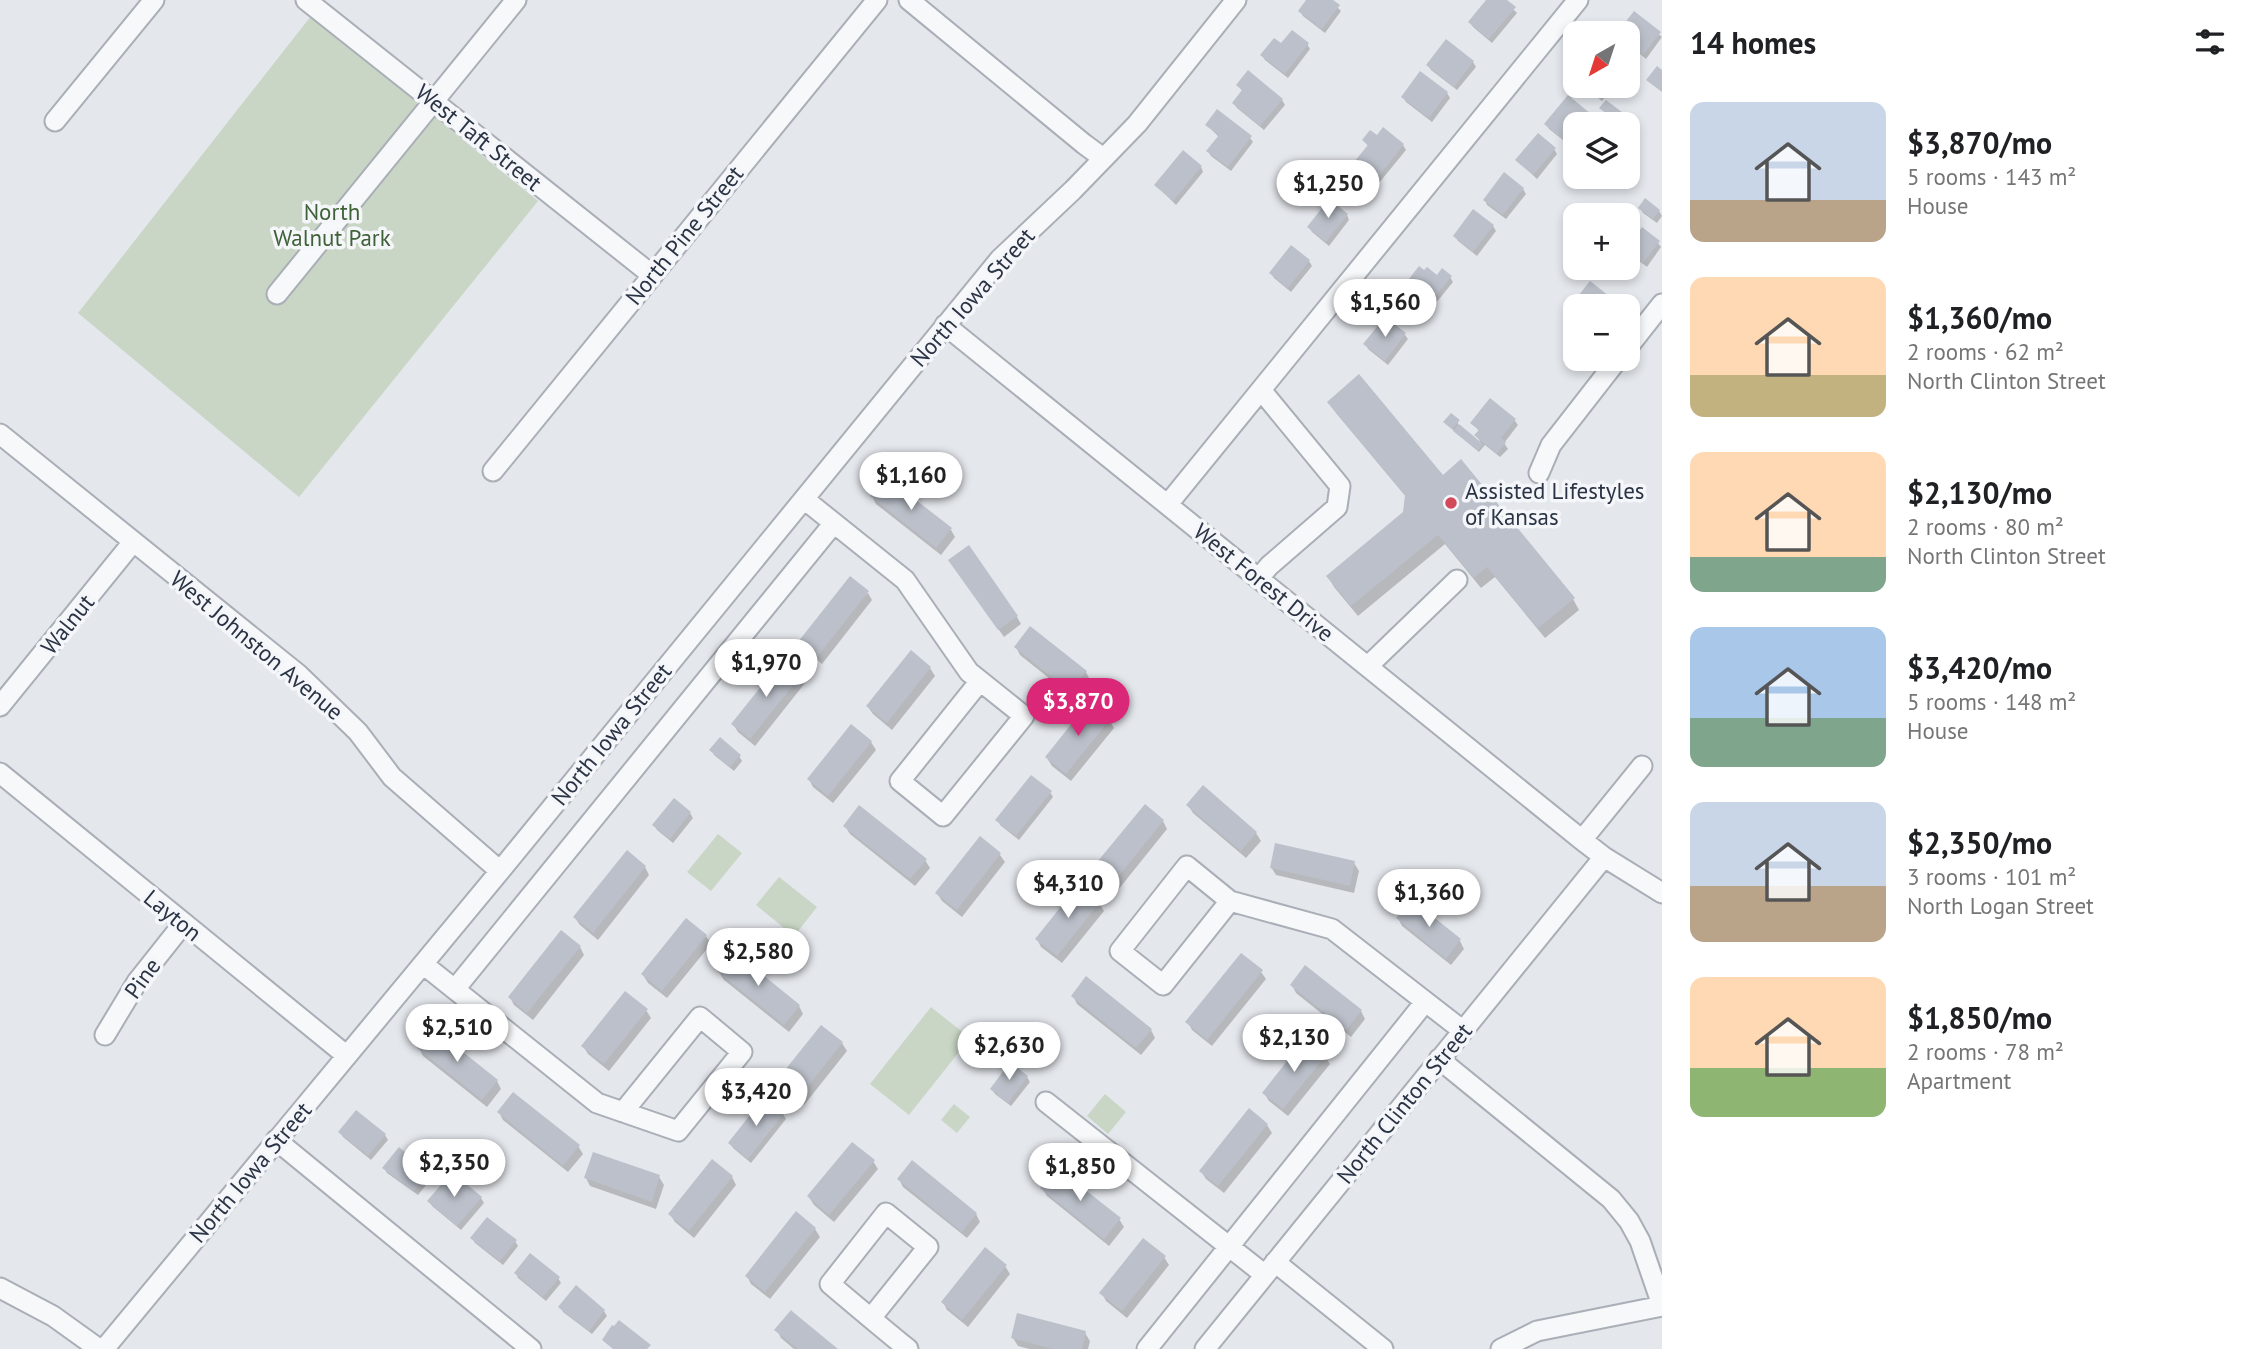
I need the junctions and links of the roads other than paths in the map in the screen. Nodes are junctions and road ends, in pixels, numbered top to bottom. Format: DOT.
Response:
graph roads {
  1 [pos="154,0"];
  2 [pos="306,0"];
  3 [pos="516,0"];
  4 [pos="877,0"];
  5 [pos="909,0"];
  6 [pos="1236,0"];
  7 [pos="1572,2"];
  8 [pos="433,102"];
  9 [pos="55,121"];
  10 [pos="1102,158"];
  11 [pos="652,275"];
  12 [pos="277,294"];
  13 [pos="1662,304"];
  14 [pos="945,325"];
  15 [pos="1640,332"];
  16 [pos="1609,371"];
  17 [pos="1261,390"];
  18 [pos="0,434"];
  19 [pos="493,471"];
  20 [pos="1539,473"];
  21 [pos="804,499"];
  22 [pos="1168,504"];
  23 [pos="834,523"];
  24 [pos="133,541"];
  25 [pos="1259,578"];
  26 [pos="1457,580"];
  27 [pos="1368,666"];
  28 [pos="980,681"];
  29 [pos="0,706"];
  30 [pos="1642,766"];
  31 [pos="0,773"];
  32 [pos="1582,840"];
  33 [pos="1604,857"];
  34 [pos="500,871"];
  35 [pos="1662,893"];
  36 [pos="1230,901"];
  37 [pos="183,924"];
  38 [pos="423,964"];
  39 [pos="455,989"];
  40 [pos="1425,1002"];
  41 [pos="1462,1030"];
  42 [pos="105,1035"];
  43 [pos="347,1056"];
  44 [pos="1439,1059"];
  45 [pos="1046,1102"];
  46 [pos="623,1112"];
  47 [pos="276,1140"];
  48 [pos="1228,1246"];
  49 [pos="1270,1268"];
  50 [pos="0,1288"];
  51 [pos="1662,1306"];
  52 [pos="871,1318"];
  53 [pos="101,1349"];
  54 [pos="531,1349"];
  55 [pos="908,1349"];
  56 [pos="1147,1349"];
  57 [pos="1205,1349"];
  58 [pos="1383,1349"];
  59 [pos="1501,1349"];
  1 -- 9 [label="street"];
  2 -- 8 [label="street, West Taft Street"];
  3 -- 8 [label="street"];
  4 -- 11 [label="street, North Pine Street"];
  5 -- 10 [label="street"];
  6 -- 10 [label="street, North Iowa Street"];
  7 -- 17 [label="street"];
  8 -- 11 [label="street, West Taft Street"];
  8 -- 12 [label="street"];
  10 -- 14 [label="street, North Iowa Street"];
  11 -- 19 [label="street, North Pine Street"];
  13 -- 15 [label="street"];
  14 -- 21 [label="street, North Iowa Street"];
  14 -- 22 [label="street, West Forest Drive"];
  16 -- 20 [label="street"];
  17 -- 22 [label="street"];
  17 -- 25 [label="street"];
  18 -- 24 [label="street, West Johnston Avenue"];
  21 -- 23 [label="street"];
  21 -- 34 [label="street, North Iowa Street"];
  22 -- 25 [label="street, West Forest Drive"];
  23 -- 28 [label="street"];
  23 -- 39 [label="street"];
  24 -- 29 [label="street, Walnut"];
  24 -- 34 [label="street, West Johnston Avenue"];
  25 -- 27 [label="street, West Forest Drive"];
  26 -- 27 [label="street"];
  27 -- 32 [label="street, West Forest Drive"];
  28 -- 28 [label="street"];
  30 -- 32 [label="street"];
  31 -- 37 [label="street, Layton"];
  32 -- 33 [label="street, West Forest Drive"];
  33 -- 35 [label="street, West Forest Drive"];
  33 -- 41 [label="street, North Clinton Street"];
  34 -- 38 [label="street, North Iowa Street"];
  36 -- 36 [label="street"];
  36 -- 40 [label="street"];
  37 -- 42 [label="street, Pine"];
  37 -- 43 [label="street, Layton"];
  38 -- 39 [label="street"];
  38 -- 43 [label="street, North Iowa Street"];
  39 -- 46 [label="street"];
  40 -- 41 [label="street"];
  40 -- 48 [label="street"];
  41 -- 44 [label="street, North Clinton Street"];
  43 -- 47 [label="street, North Iowa Street"];
  44 -- 49 [label="street, North Clinton Street"];
  44 -- 51 [label="street"];
  45 -- 48 [label="street"];
  46 -- 46 [label="street"];
  47 -- 53 [label="street, North Iowa Street"];
  47 -- 54 [label="street"];
  48 -- 49 [label="street"];
  48 -- 56 [label="street"];
  49 -- 57 [label="street, North Clinton Street"];
  49 -- 58 [label="street"];
  50 -- 53 [label="street"];
  51 -- 59 [label="street"];
  52 -- 52 [label="street"];
  52 -- 55 [label="street"];
}
